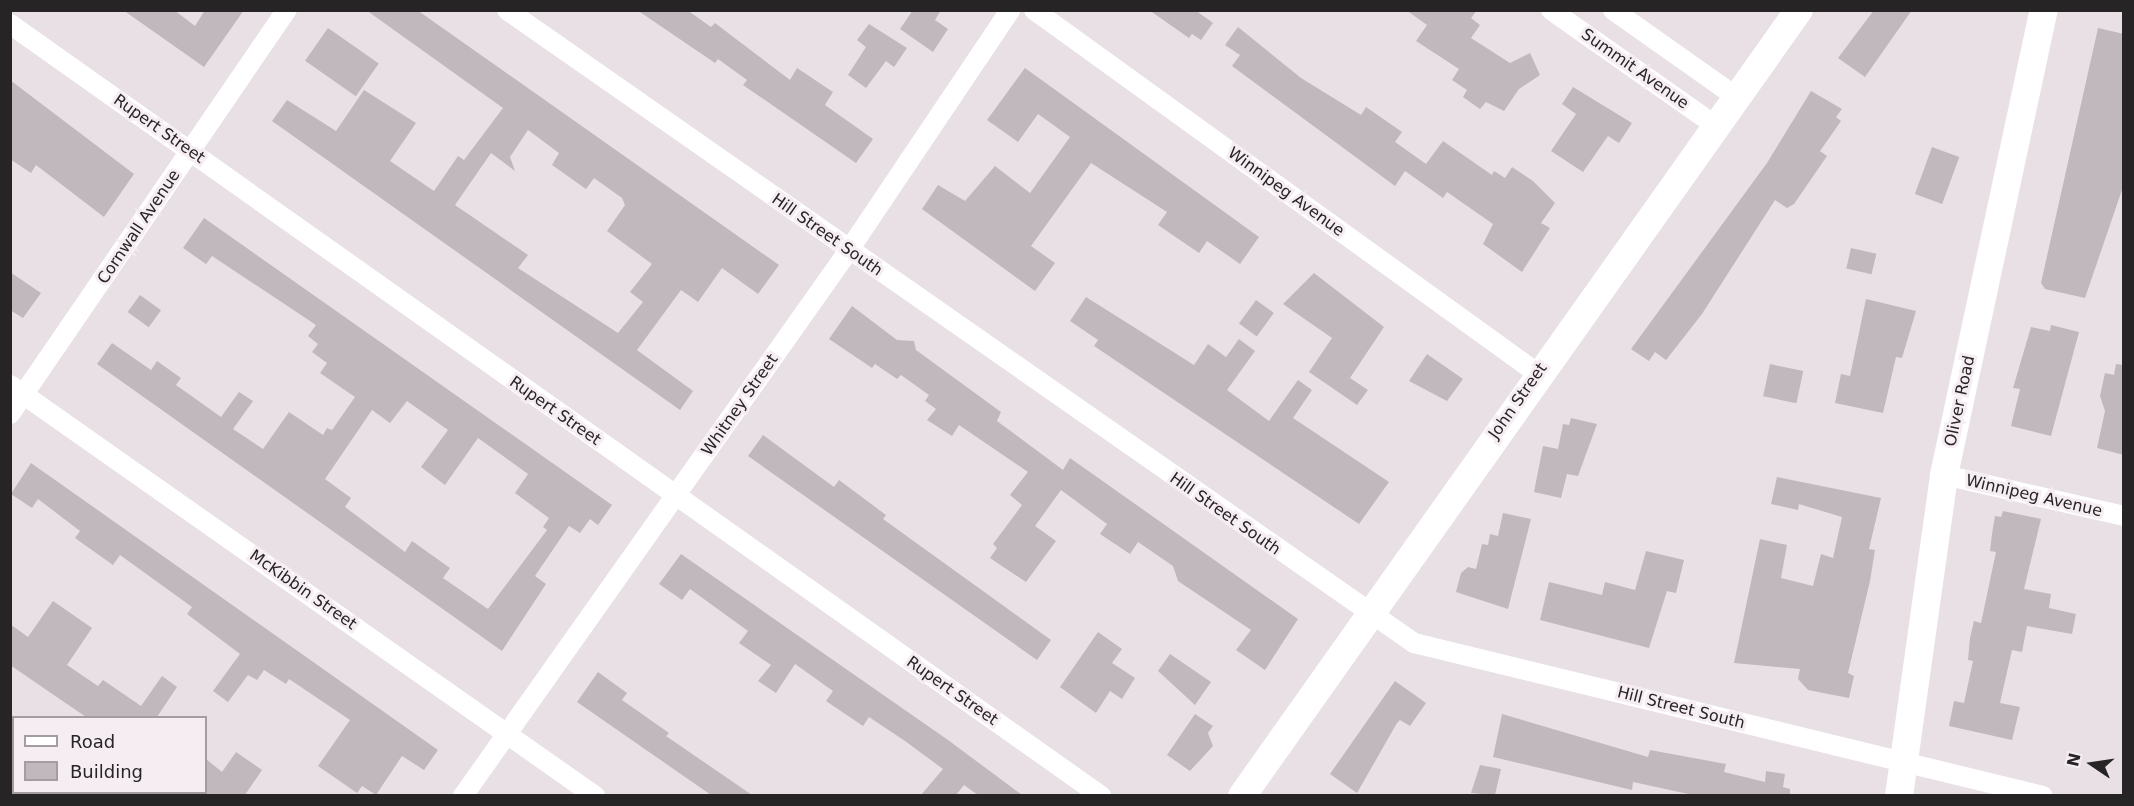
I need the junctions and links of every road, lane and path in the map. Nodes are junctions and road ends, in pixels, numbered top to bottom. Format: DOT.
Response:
graph roads {
  1 [pos="287,10"];
  2 [pos="507,10"];
  3 [pos="1010,10"];
  4 [pos="1034,10"];
  5 [pos="1551,10"];
  6 [pos="1613,10"];
  7 [pos="1799,10"];
  8 [pos="2044,10"];
  9 [pos="10,24"];
  10 [pos="1739,99"];
  11 [pos="1719,128"];
  12 [pos="190,152"];
  13 [pos="849,250"];
  14 [pos="1537,373"];
  15 [pos="18,390"];
  16 [pos="10,414"];
  17 [pos="1944,476"];
  18 [pos="676,496"];
  19 [pos="2124,516"];
  20 [pos="1369,614"];
  21 [pos="508,733"];
  22 [pos="1904,762"];
  23 [pos="463,795"];
  24 [pos="595,795"];
  25 [pos="1101,795"];
  26 [pos="1242,795"];
  27 [pos="1899,795"];
  28 [pos="2043,795"];
  1 -- 12 [label="street, Cornwall Avenue"];
  2 -- 13 [label="street, Hill Street South"];
  3 -- 13 [label="street, Whitney Street"];
  4 -- 14 [label="street, Winnipeg Avenue"];
  5 -- 11 [label="street, Summit Avenue"];
  6 -- 10 [label="street"];
  7 -- 10 [label="street, John Street"];
  8 -- 17 [label="street, Oliver Road"];
  9 -- 12 [label="street, Rupert Street"];
  10 -- 11 [label="street, John Street"];
  11 -- 14 [label="street, John Street"];
  12 -- 15 [label="street, Cornwall Avenue"];
  12 -- 18 [label="street, Rupert Street"];
  13 -- 18 [label="street, Whitney Street"];
  13 -- 20 [label="street, Hill Street South"];
  14 -- 20 [label="street, John Street"];
  15 -- 16 [label="street, Cornwall Avenue"];
  15 -- 21 [label="street, McKibbin Street"];
  17 -- 19 [label="street, Winnipeg Avenue"];
  17 -- 22 [label="street, Oliver Road"];
  18 -- 21 [label="street, Whitney Street"];
  18 -- 25 [label="street, Rupert Street"];
  20 -- 22 [label="street, Hill Street South"];
  20 -- 26 [label="street, John Street"];
  21 -- 23 [label="street, Whitney Street"];
  21 -- 24 [label="street, McKibbin Street"];
  22 -- 27 [label="street, Oliver Road"];
  22 -- 28 [label="street, Hill Street South"];
}
